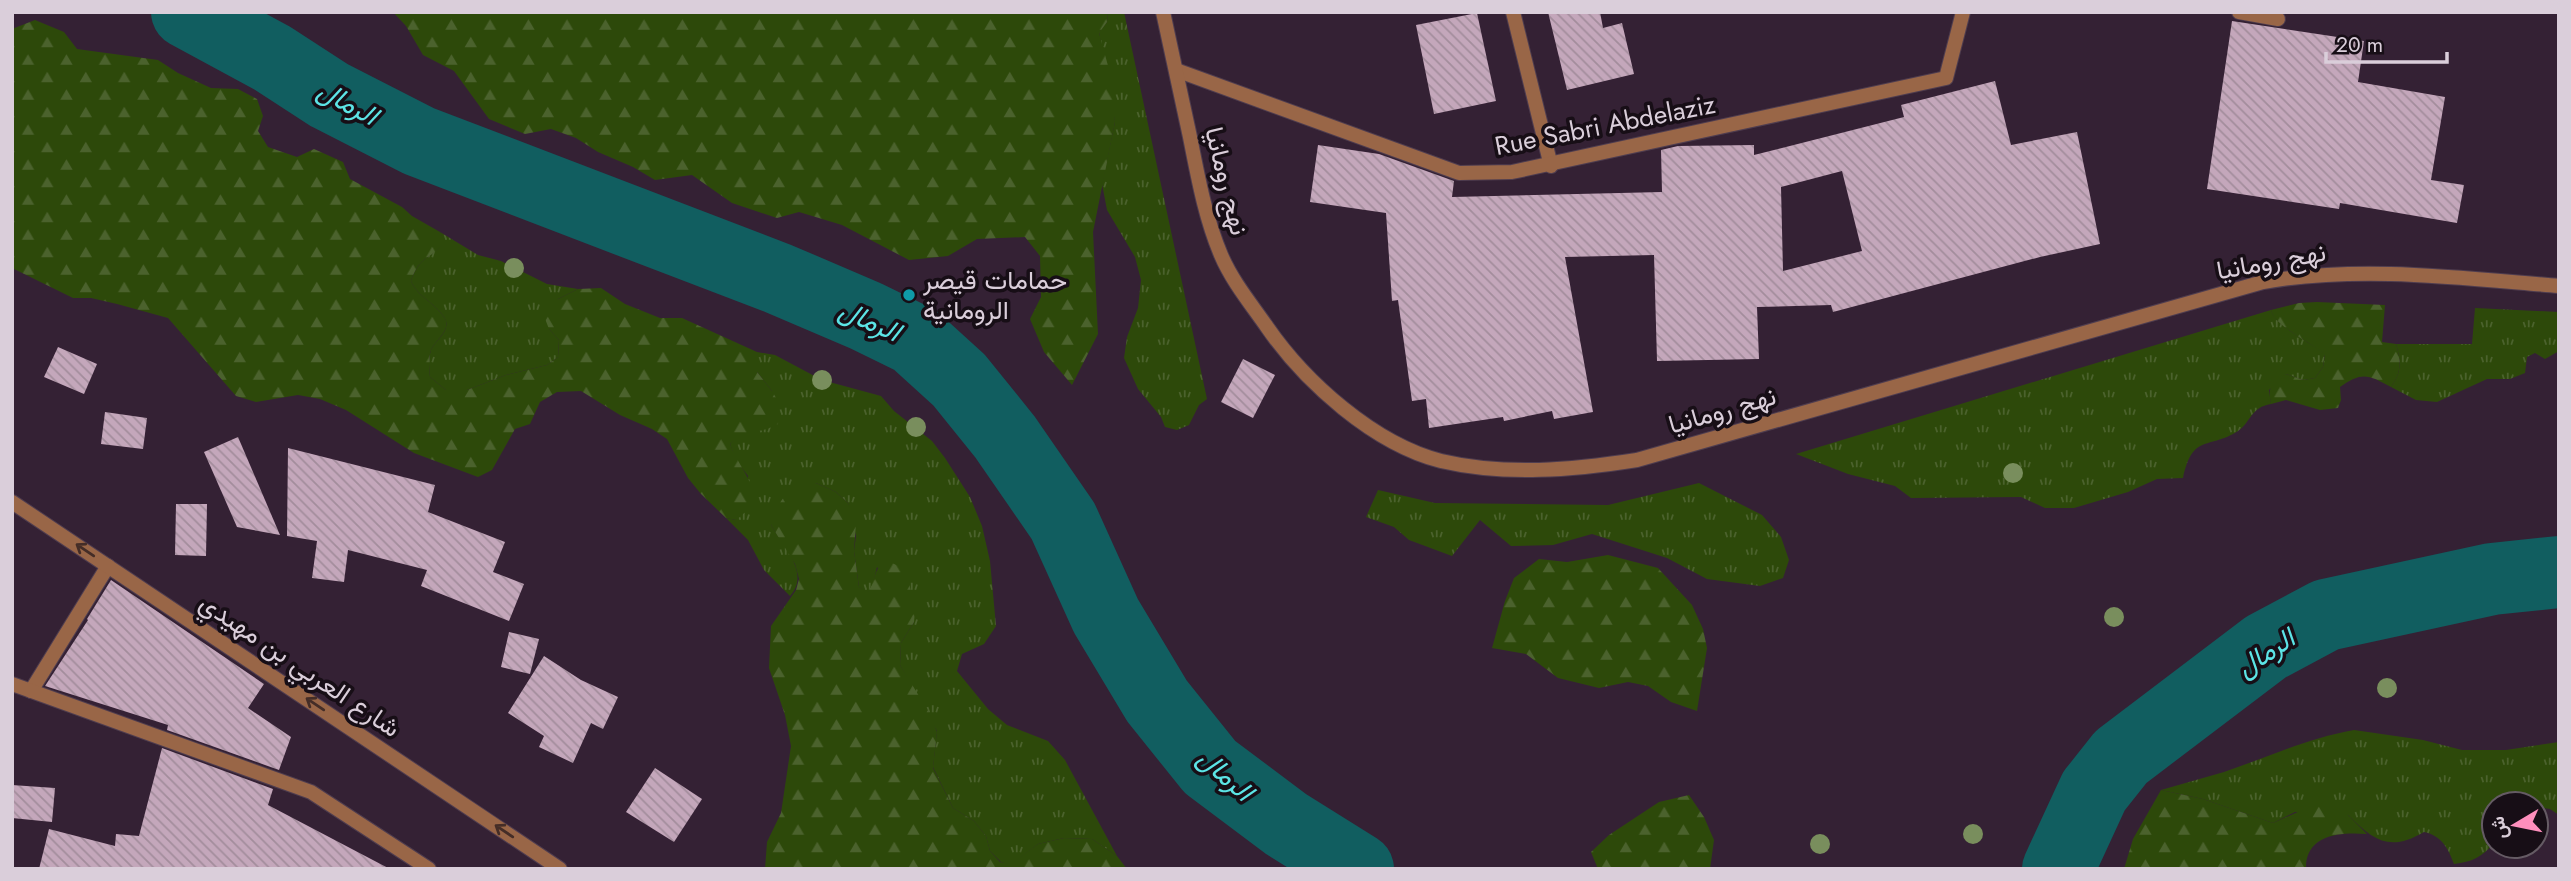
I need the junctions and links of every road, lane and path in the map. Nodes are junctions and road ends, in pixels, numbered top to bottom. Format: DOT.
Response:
graph roads {
  1 [pos="1163,12"];
  2 [pos="1513,12"];
  3 [pos="1963,12"];
  4 [pos="2239,12"];
  5 [pos="2278,19"];
  6 [pos="1176,70"];
  7 [pos="1551,166"];
  8 [pos="2559,286"];
  9 [pos="12,502"];
  10 [pos="108,566"];
  11 [pos="12,684"];
  12 [pos="31,691"];
  13 [pos="429,869"];
  14 [pos="560,869"];
  1 -- 6 [label="street, نهج رومانيا"];
  2 -- 7 [label="street"];
  3 -- 7 [label="street, Rue Sabri Abdelaziz"];
  4 -- 5 [label="street"];
  6 -- 7 [label="street, Rue Sabri Abdelaziz"];
  6 -- 8 [label="street, نهج رومانيا"];
  10 -- 9 [label="street, شارع العربي بن مهيدي, one-way"];
  10 -- 12 [label="street"];
  14 -- 10 [label="street, شارع العربي بن مهيدي, one-way"];
  11 -- 12 [label="street"];
  12 -- 13 [label="street"];
}
